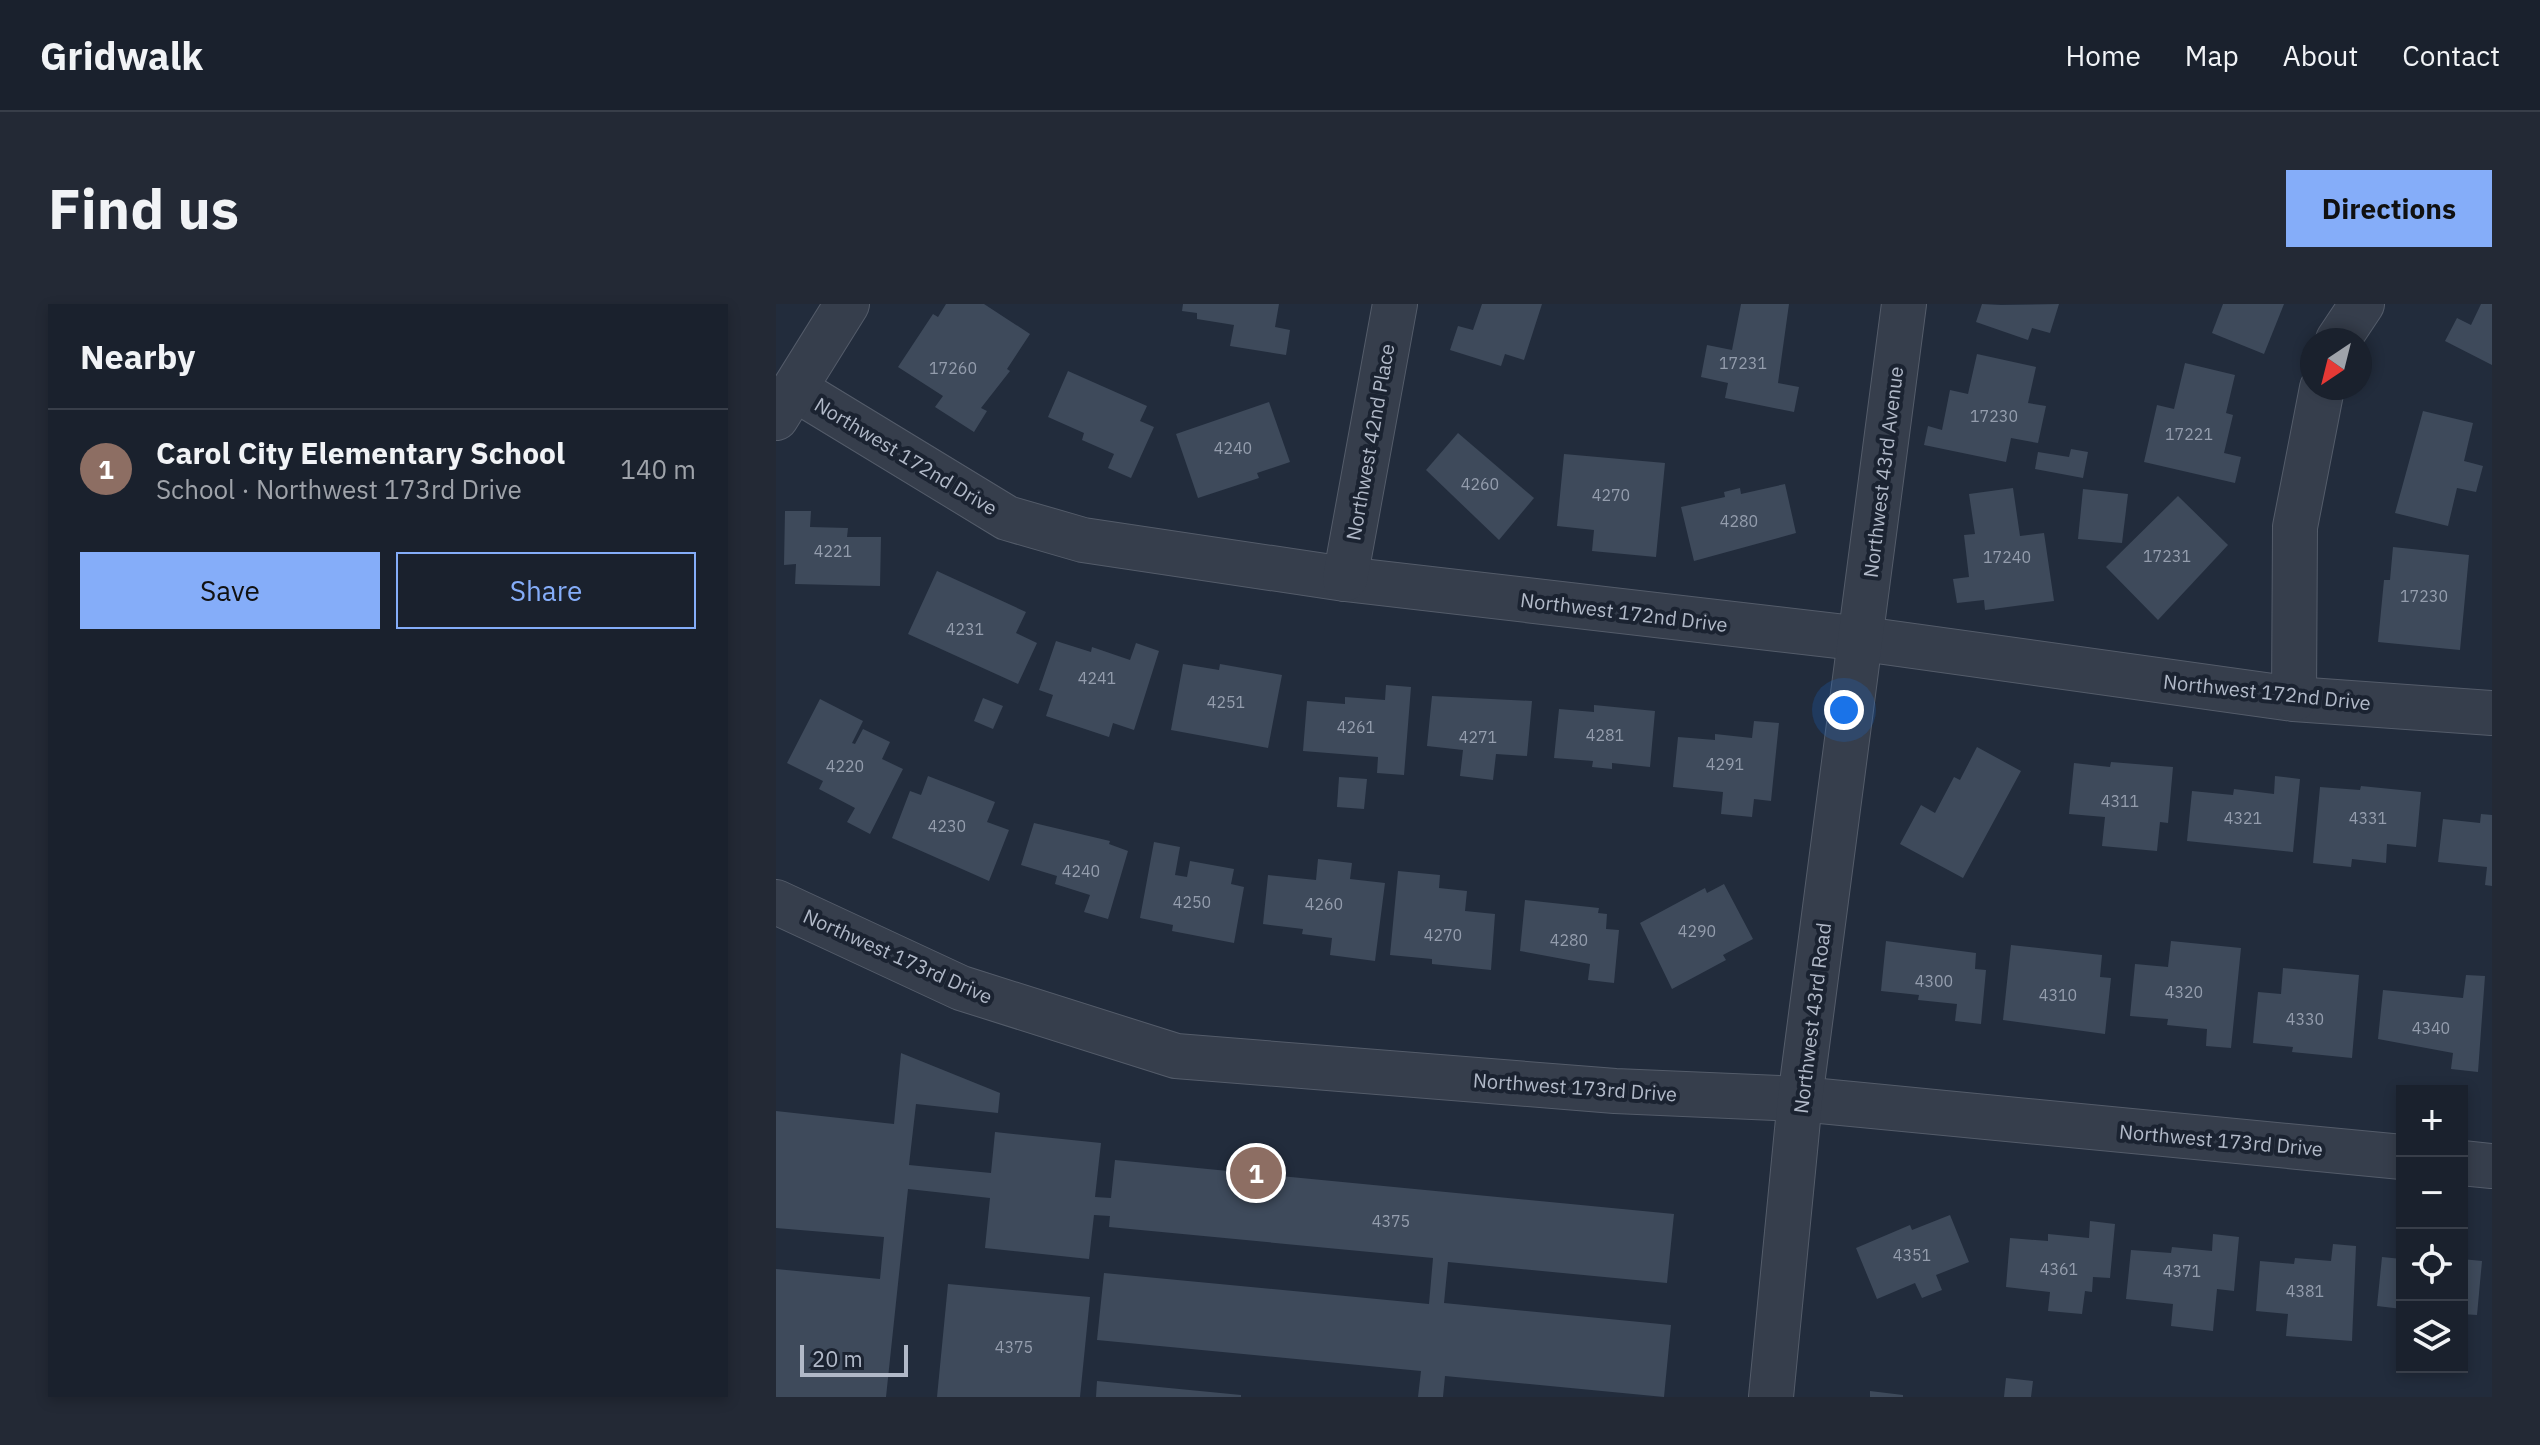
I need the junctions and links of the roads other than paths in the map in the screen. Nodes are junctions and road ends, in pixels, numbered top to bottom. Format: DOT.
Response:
graph roads {
  1 [pos="847,304"];
  2 [pos="1395,304"];
  3 [pos="1904,304"];
  4 [pos="2362,304"];
  5 [pos="2346,328"];
  6 [pos="2320,400"];
  7 [pos="785,403"];
  8 [pos="1345,579"];
  9 [pos="1863,639"];
  10 [pos="2294,699"];
  11 [pos="2492,713"];
  12 [pos="776,902"];
  13 [pos="1800,1099"];
  14 [pos="2396,1156"];
  15 [pos="2468,1164"];
  16 [pos="2492,1166"];
  17 [pos="1771,1397"];
  1 -- 7 [label="street"];
  2 -- 8 [label="street, Northwest 42nd Place"];
  3 -- 9 [label="street, Northwest 43rd Avenue"];
  4 -- 5 [label="street"];
  6 -- 10 [label="street"];
  7 -- 8 [label="street, Northwest 172nd Drive"];
  8 -- 9 [label="street, Northwest 172nd Drive"];
  9 -- 10 [label="street, Northwest 172nd Drive"];
  9 -- 13 [label="street, Northwest 43rd Road"];
  10 -- 11 [label="street, Northwest 172nd Drive"];
  12 -- 13 [label="street, Northwest 173rd Drive"];
  13 -- 14 [label="street, Northwest 173rd Drive"];
  13 -- 17 [label="street, Northwest 43rd Road"];
  15 -- 16 [label="street"];
}
